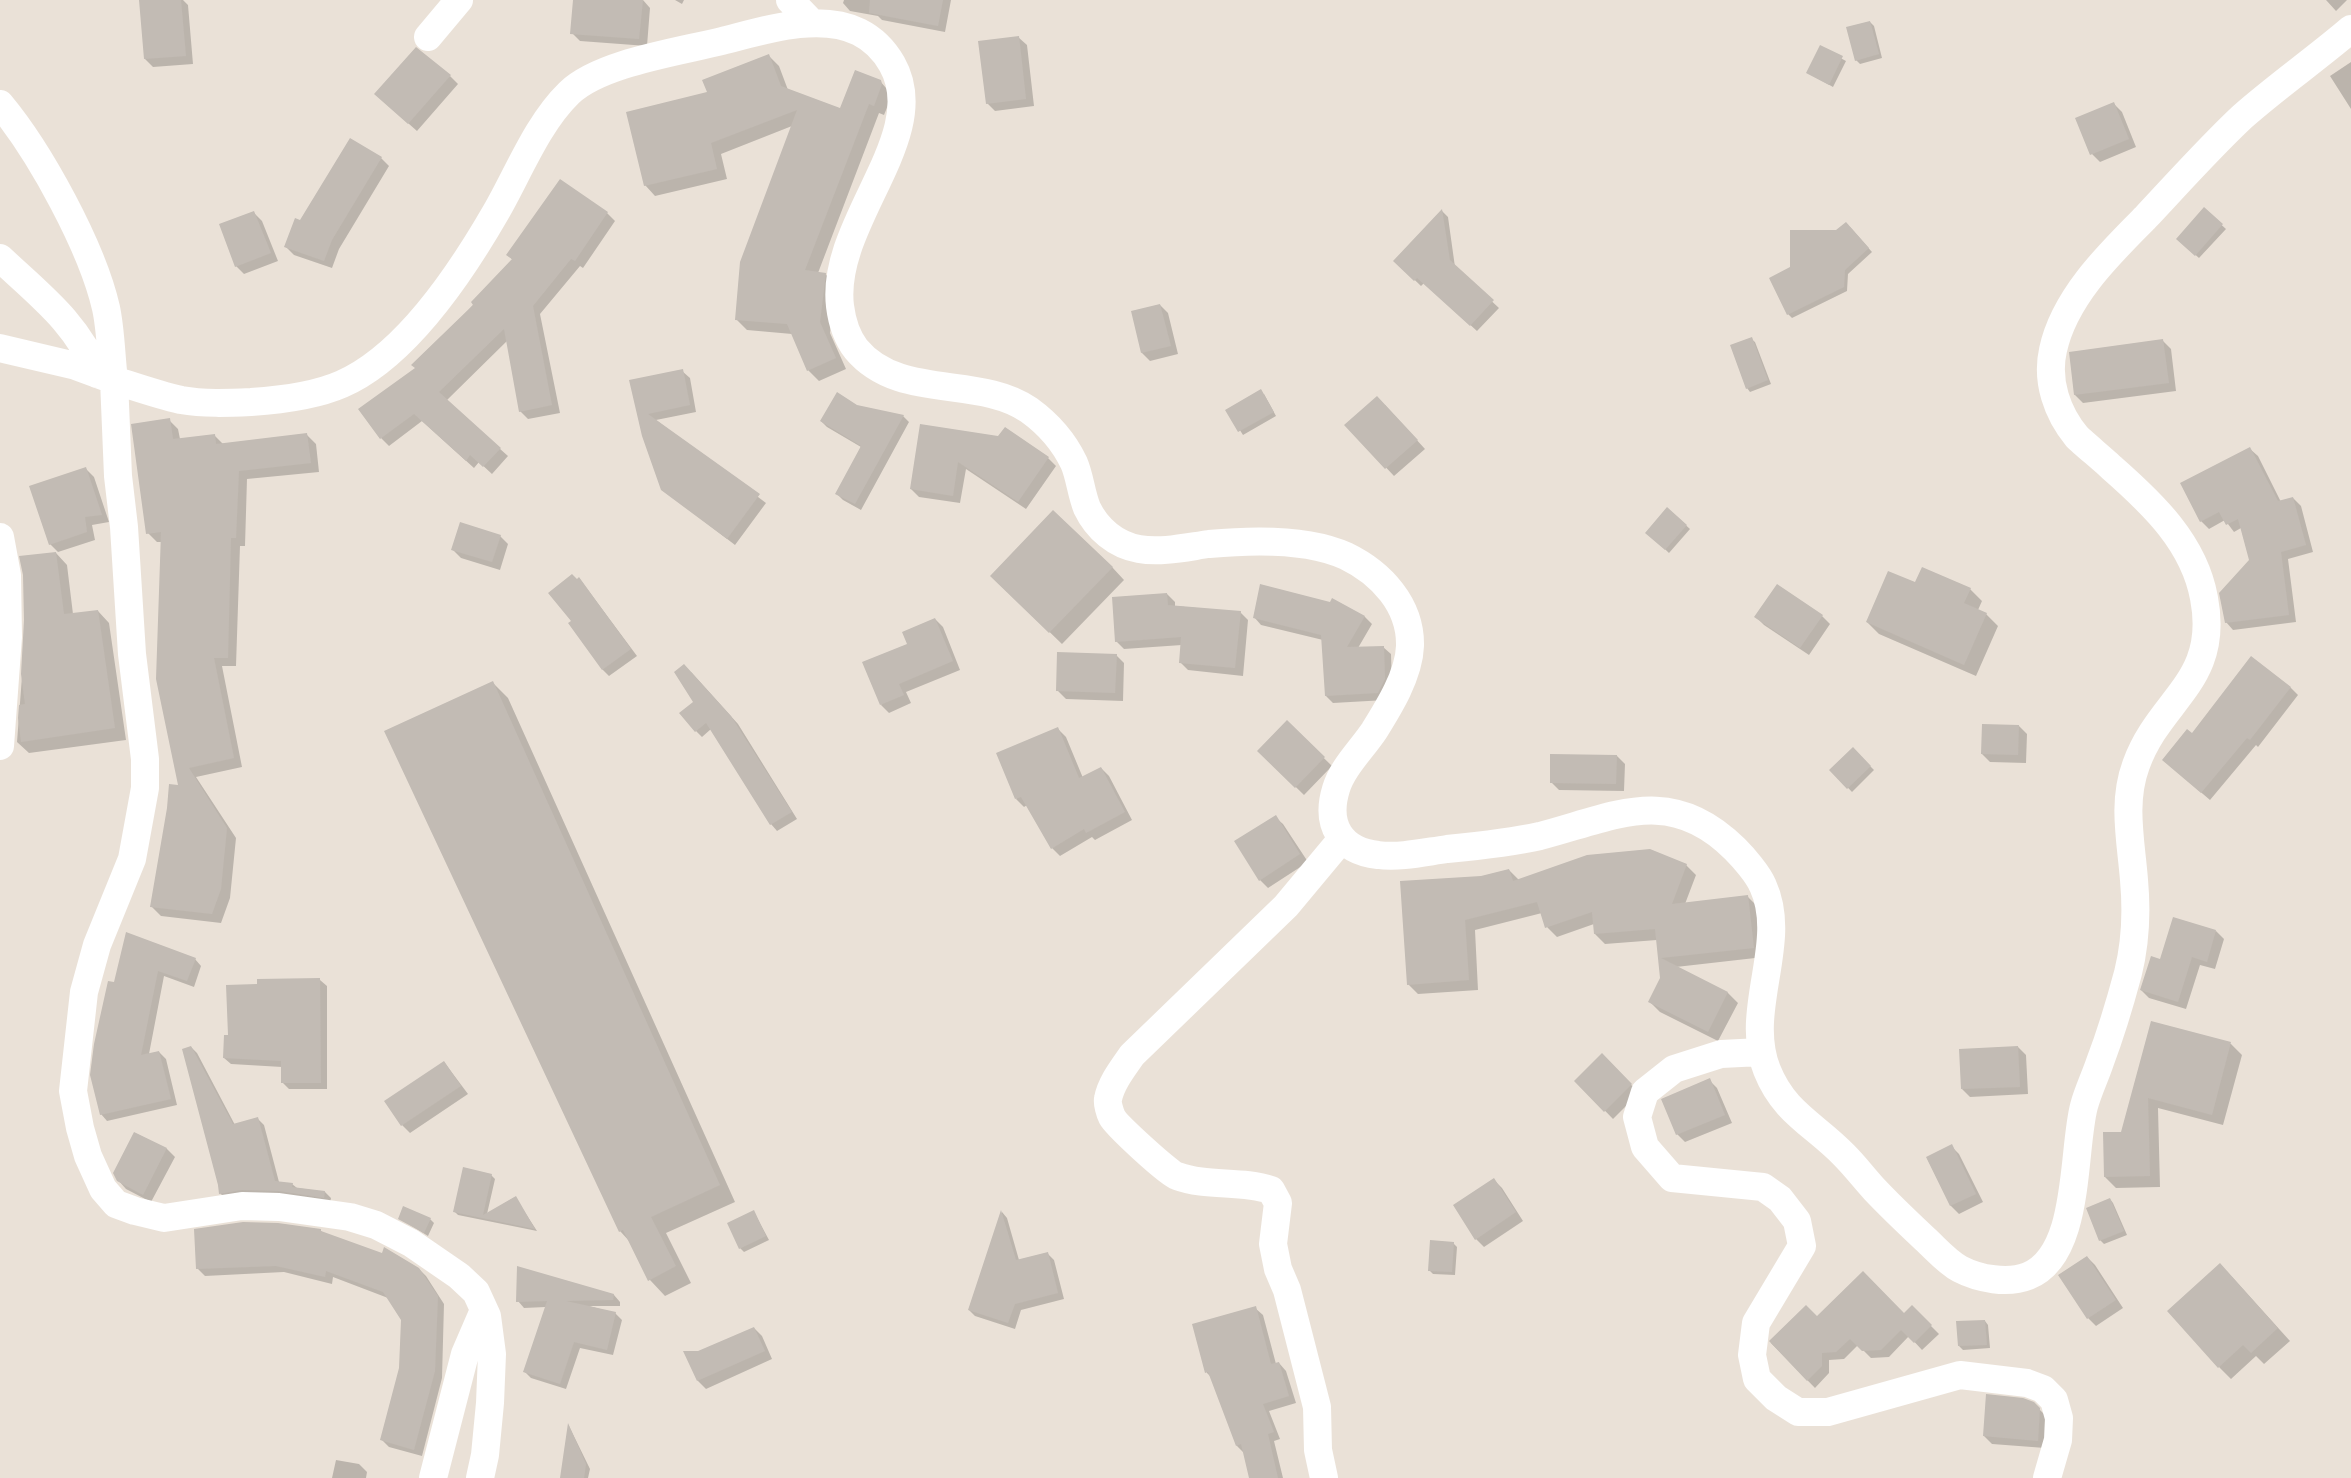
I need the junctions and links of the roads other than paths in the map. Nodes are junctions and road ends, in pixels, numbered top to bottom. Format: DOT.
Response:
graph roads {
  1 [pos="459,0"];
  2 [pos="790,0"];
  3 [pos="812,23"];
  4 [pos="2351,29"];
  5 [pos="428,37"];
  6 [pos="0,104"];
  7 [pos="0,258"];
  8 [pos="0,348"];
  9 [pos="106,377"];
  10 [pos="0,536"];
  11 [pos="0,746"];
  12 [pos="1341,840"];
  13 [pos="1760,1052"];
  14 [pos="484,1310"];
  15 [pos="433,1478"];
  16 [pos="480,1478"];
  17 [pos="1324,1478"];
  18 [pos="2047,1478"];
  1 -- 5 [label="street"];
  2 -- 3 [label="street"];
  3 -- 9 [label="street"];
  3 -- 12 [label="street"];
  4 -- 13 [label="street"];
  6 -- 9 [label="street"];
  7 -- 9 [label="street"];
  8 -- 9 [label="street"];
  9 -- 14 [label="street"];
  10 -- 11 [label="street"];
  12 -- 13 [label="street"];
  12 -- 17 [label="street"];
  13 -- 18 [label="street"];
  14 -- 15 [label="street"];
  14 -- 16 [label="street"];
}
